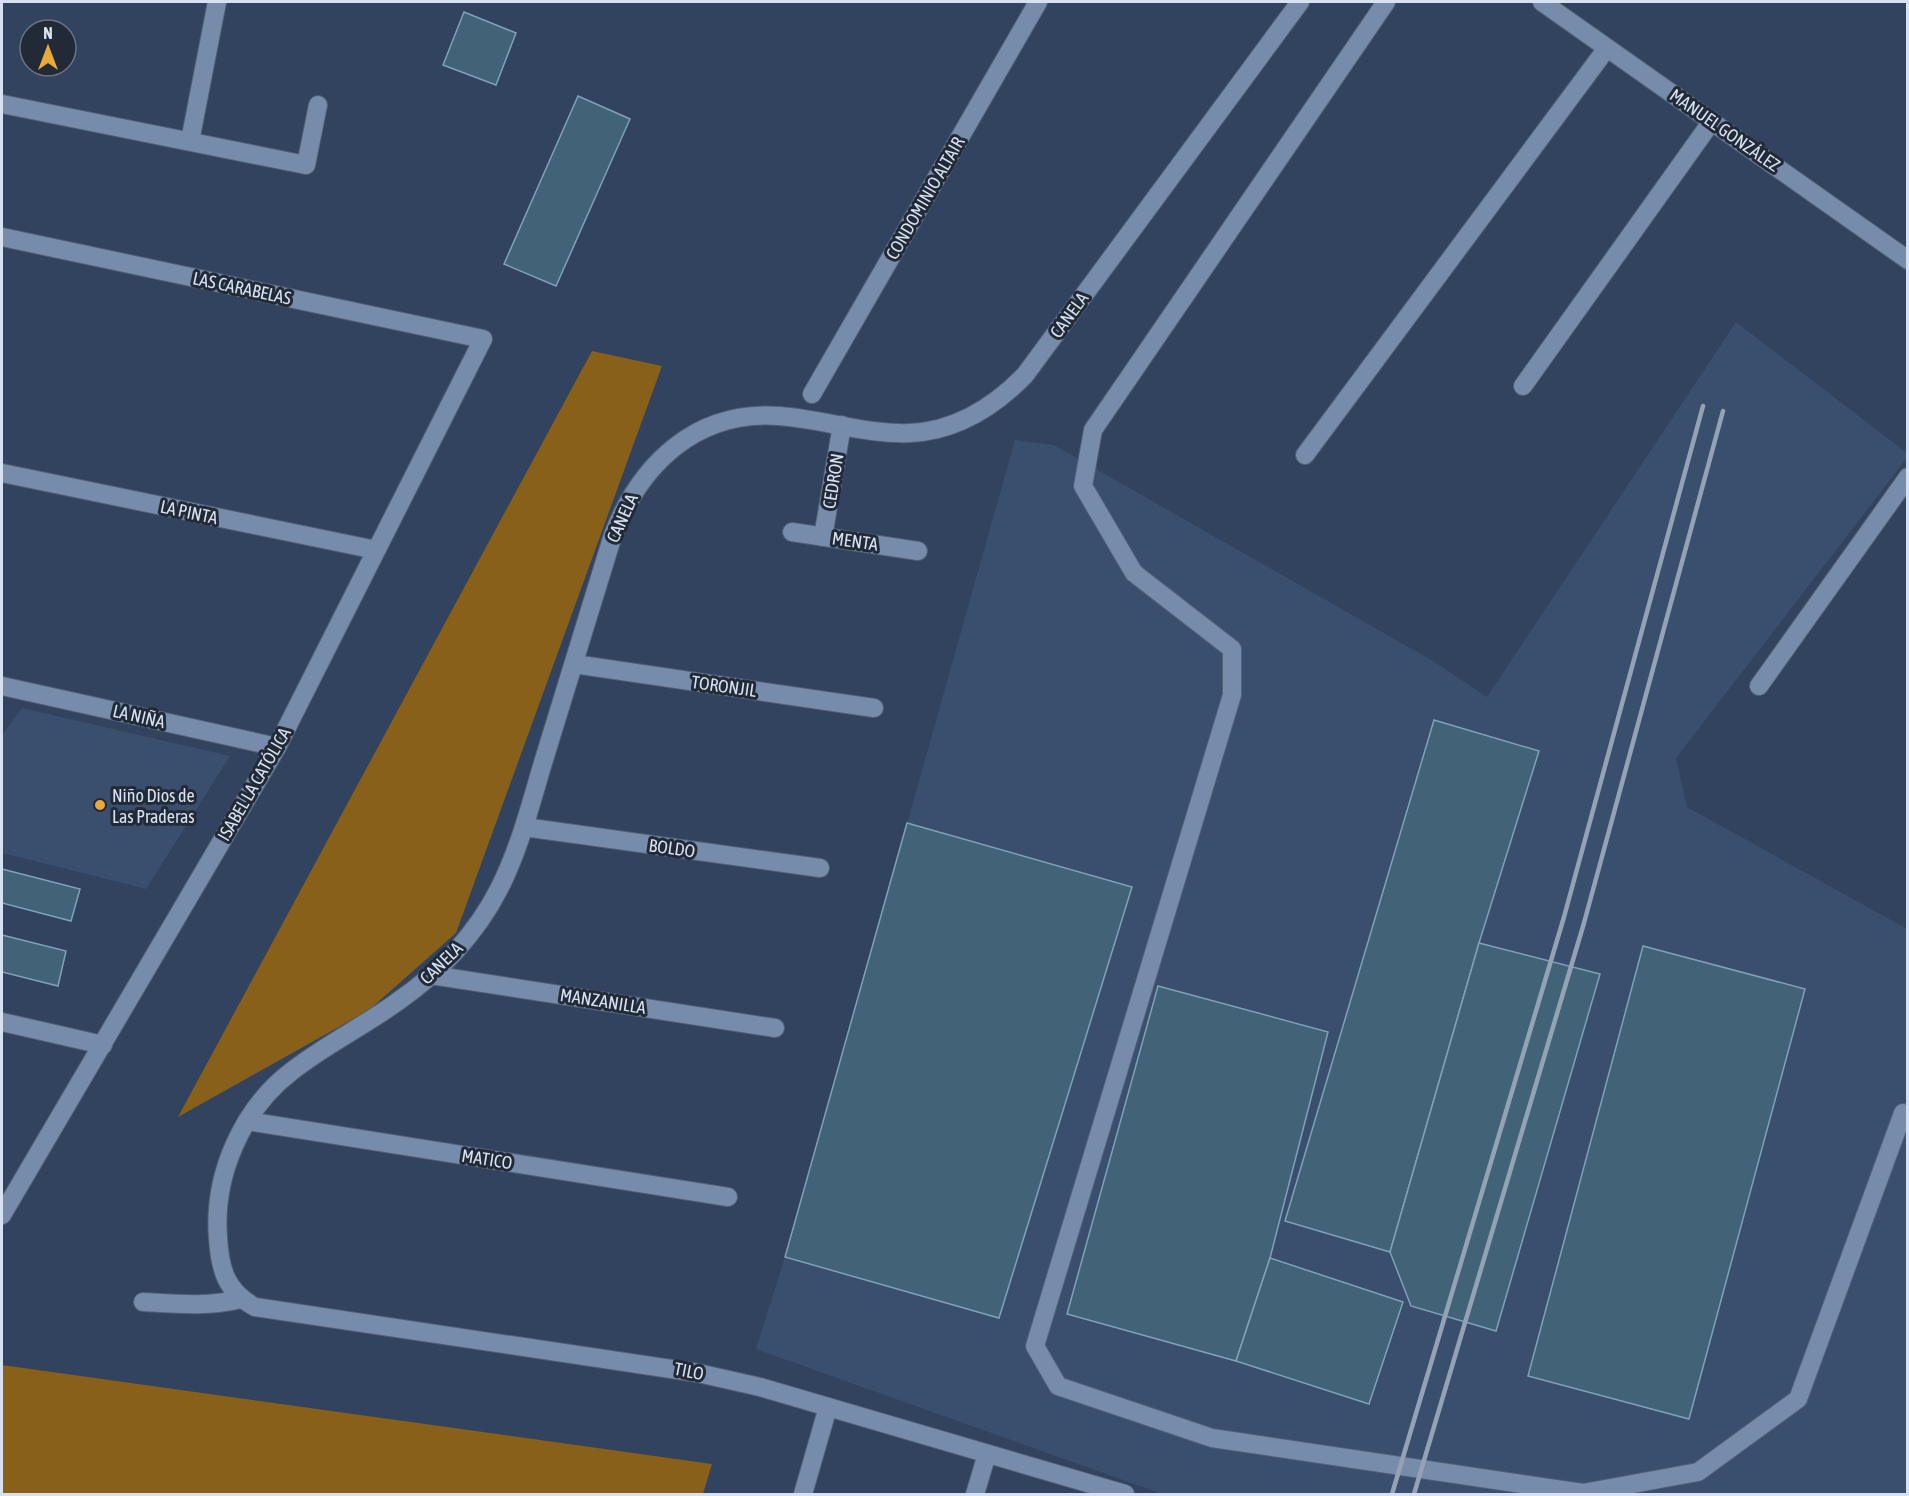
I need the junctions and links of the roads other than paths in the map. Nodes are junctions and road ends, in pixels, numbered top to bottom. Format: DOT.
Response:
graph roads {
  1 [pos="217,2"];
  2 [pos="1038,2"];
  3 [pos="1300,2"];
  4 [pos="1386,2"];
  5 [pos="1542,2"];
  6 [pos="1607,48"];
  7 [pos="2,104"];
  8 [pos="318,105"];
  9 [pos="1712,121"];
  10 [pos="190,141"];
  11 [pos="2,237"];
  12 [pos="1908,260"];
  13 [pos="483,339"];
  14 [pos="1523,386"];
  15 [pos="812,394"];
  16 [pos="842,425"];
  17 [pos="1305,455"];
  18 [pos="2,473"];
  19 [pos="1908,477"];
  20 [pos="792,532"];
  21 [pos="824,537"];
  22 [pos="376,550"];
  23 [pos="918,551"];
  24 [pos="574,664"];
  25 [pos="1759,686"];
  26 [pos="5,691"];
  27 [pos="874,708"];
  28 [pos="277,747"];
  29 [pos="524,827"];
  30 [pos="820,868"];
  31 [pos="431,975"];
  32 [pos="2,1022"];
  33 [pos="775,1028"];
  34 [pos="103,1046"];
  35 [pos="1903,1113"];
  36 [pos="246,1121"];
  37 [pos="728,1197"];
  38 [pos="2,1215"];
  39 [pos="241,1299"];
  40 [pos="143,1302"];
  41 [pos="828,1407"];
  42 [pos="987,1454"];
  43 [pos="803,1494"];
  44 [pos="975,1494"];
  45 [pos="1125,1494"];
  1 -- 10 [label="street"];
  2 -- 15 [label="street, CONDOMINIO ALTAIR"];
  3 -- 16 [label="street, CANELA"];
  4 -- 35 [label="street"];
  5 -- 6 [label="street, MANUEL GONZÁLEZ"];
  6 -- 9 [label="street, MANUEL GONZÁLEZ"];
  6 -- 17 [label="street"];
  7 -- 10 [label="street"];
  8 -- 10 [label="street"];
  9 -- 12 [label="street, MANUEL GONZÁLEZ"];
  9 -- 14 [label="street"];
  11 -- 13 [label="street, LAS CARABELAS"];
  13 -- 22 [label="street, ISABEL LA CATÓLICA"];
  16 -- 21 [label="street, CEDRON"];
  16 -- 24 [label="street, CANELA"];
  18 -- 22 [label="street, LA PINTA"];
  19 -- 25 [label="street"];
  20 -- 21 [label="street, MENTA"];
  21 -- 23 [label="street, MENTA"];
  22 -- 28 [label="street, ISABEL LA CATÓLICA"];
  24 -- 27 [label="street, TORONJIL"];
  24 -- 29 [label="street, CANELA"];
  26 -- 28 [label="street, LA NIÑA"];
  28 -- 34 [label="street, ISABEL LA CATÓLICA"];
  29 -- 30 [label="street, BOLDO"];
  29 -- 31 [label="street, CANELA"];
  31 -- 33 [label="street, MANZANILLA"];
  31 -- 36 [label="street, CANELA"];
  32 -- 34 [label="street"];
  34 -- 38 [label="street, ISABEL LA CATÓLICA"];
  36 -- 37 [label="street, MATICO"];
  36 -- 39 [label="street, CANELA"];
  39 -- 40 [label="street"];
  39 -- 41 [label="street, TILO"];
  41 -- 42 [label="street, TILO"];
  41 -- 43 [label="street"];
  42 -- 44 [label="street"];
  42 -- 45 [label="street, TILO"];
}
